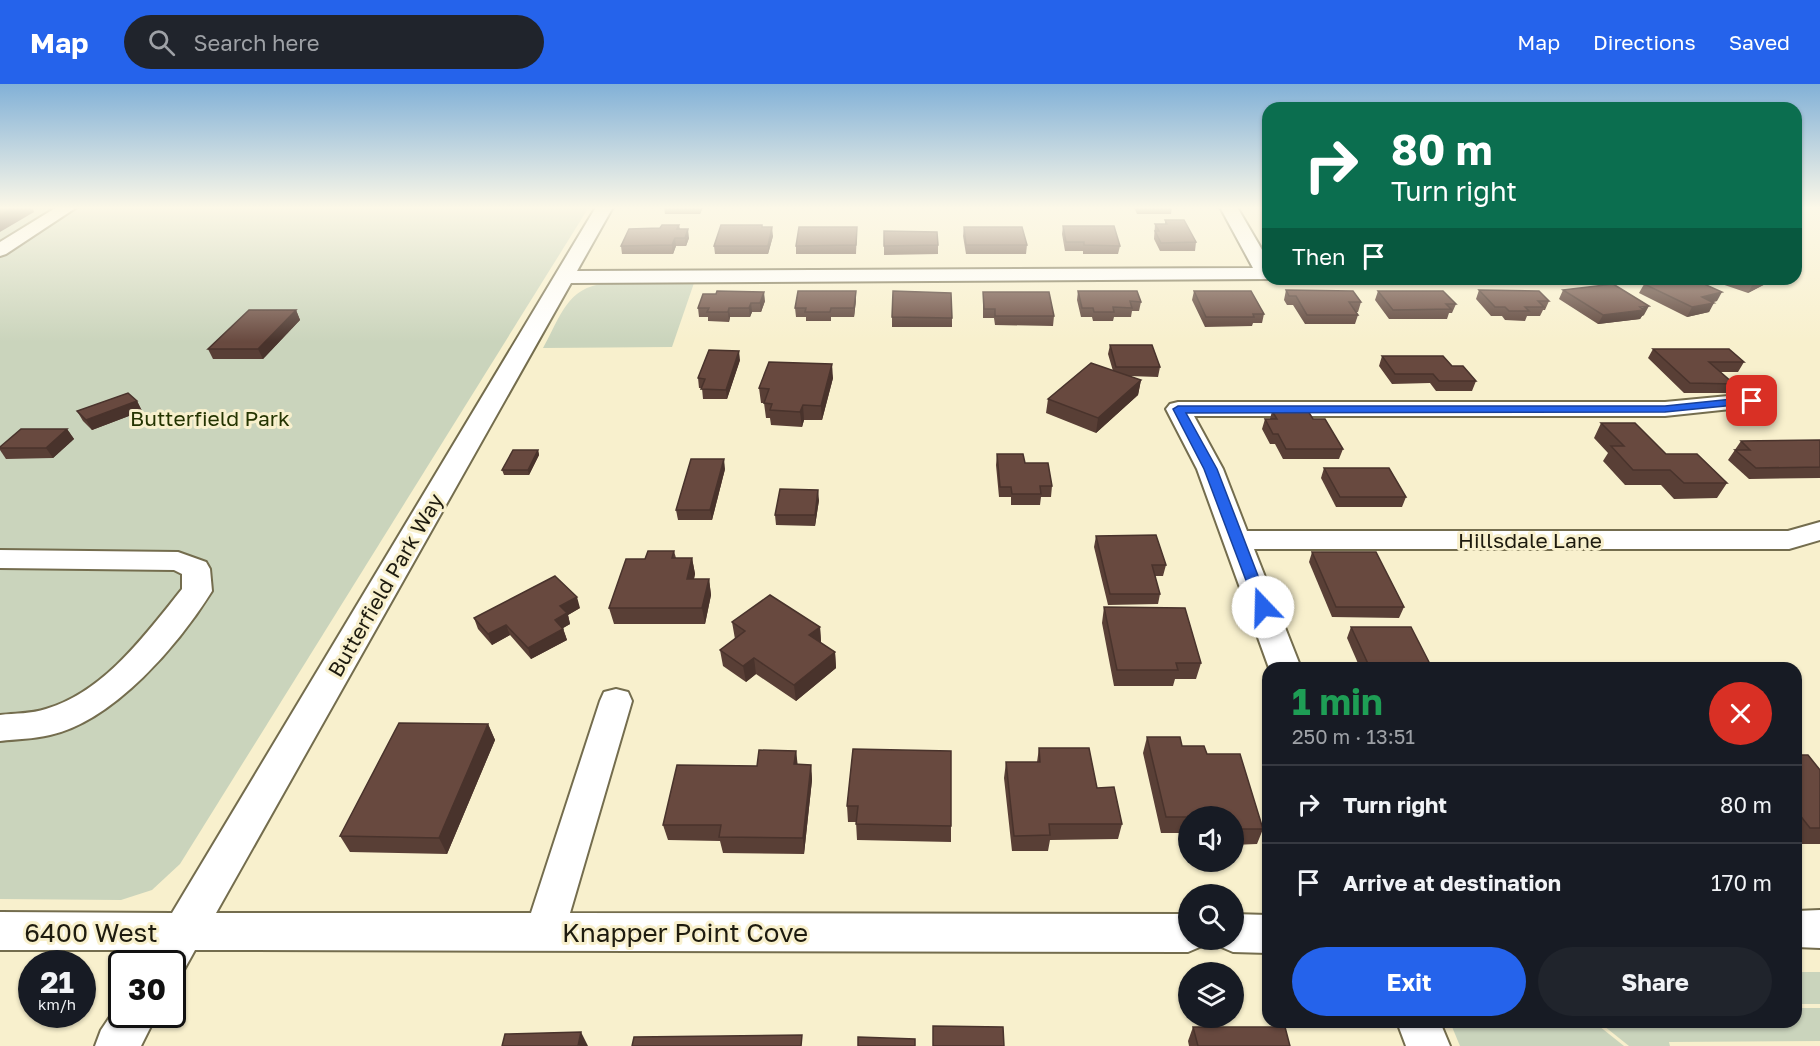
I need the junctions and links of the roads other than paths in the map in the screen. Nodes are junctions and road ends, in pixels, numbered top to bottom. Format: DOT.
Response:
graph roads {
  1 [pos="578,252"];
  2 [pos="1254,252"];
  3 [pos="1262,265"];
  4 [pos="1262,274"];
  5 [pos="563,277"];
  6 [pos="1751,391"];
  7 [pos="1820,531"];
  8 [pos="1238,540"];
  9 [pos="0,559"];
  10 [pos="1283,662"];
  11 [pos="616,701"];
  12 [pos="0,728"];
  13 [pos="1802,929"];
  14 [pos="1820,929"];
  15 [pos="545,931"];
  16 [pos="0,932"];
  17 [pos="1178,933"];
  18 [pos="1244,933"];
  19 [pos="1262,934"];
  20 [pos="174,947"];
  21 [pos="128,1028"];
  22 [pos="1421,1028"];
  23 [pos="117,1046"];
  24 [pos="1428,1046"];
  1 -- 5 [label="street, Butterfield Park Way"];
  2 -- 3 [label="street"];
  4 -- 5 [label="street"];
  5 -- 20 [label="street, Butterfield Park Way"];
  6 -- 8 [label="street"];
  7 -- 8 [label="street, Hillsdale Lane"];
  8 -- 10 [label="street"];
  9 -- 12 [label="street"];
  11 -- 15 [label="street"];
  13 -- 14 [label="street"];
  15 -- 17 [label="street, Knapper Point Cove"];
  15 -- 20 [label="street, Knapper Point Cove"];
  16 -- 20 [label="street, 6400 West"];
  18 -- 19 [label="street"];
  21 -- 23 [label="street"];
  22 -- 24 [label="street"];
}
